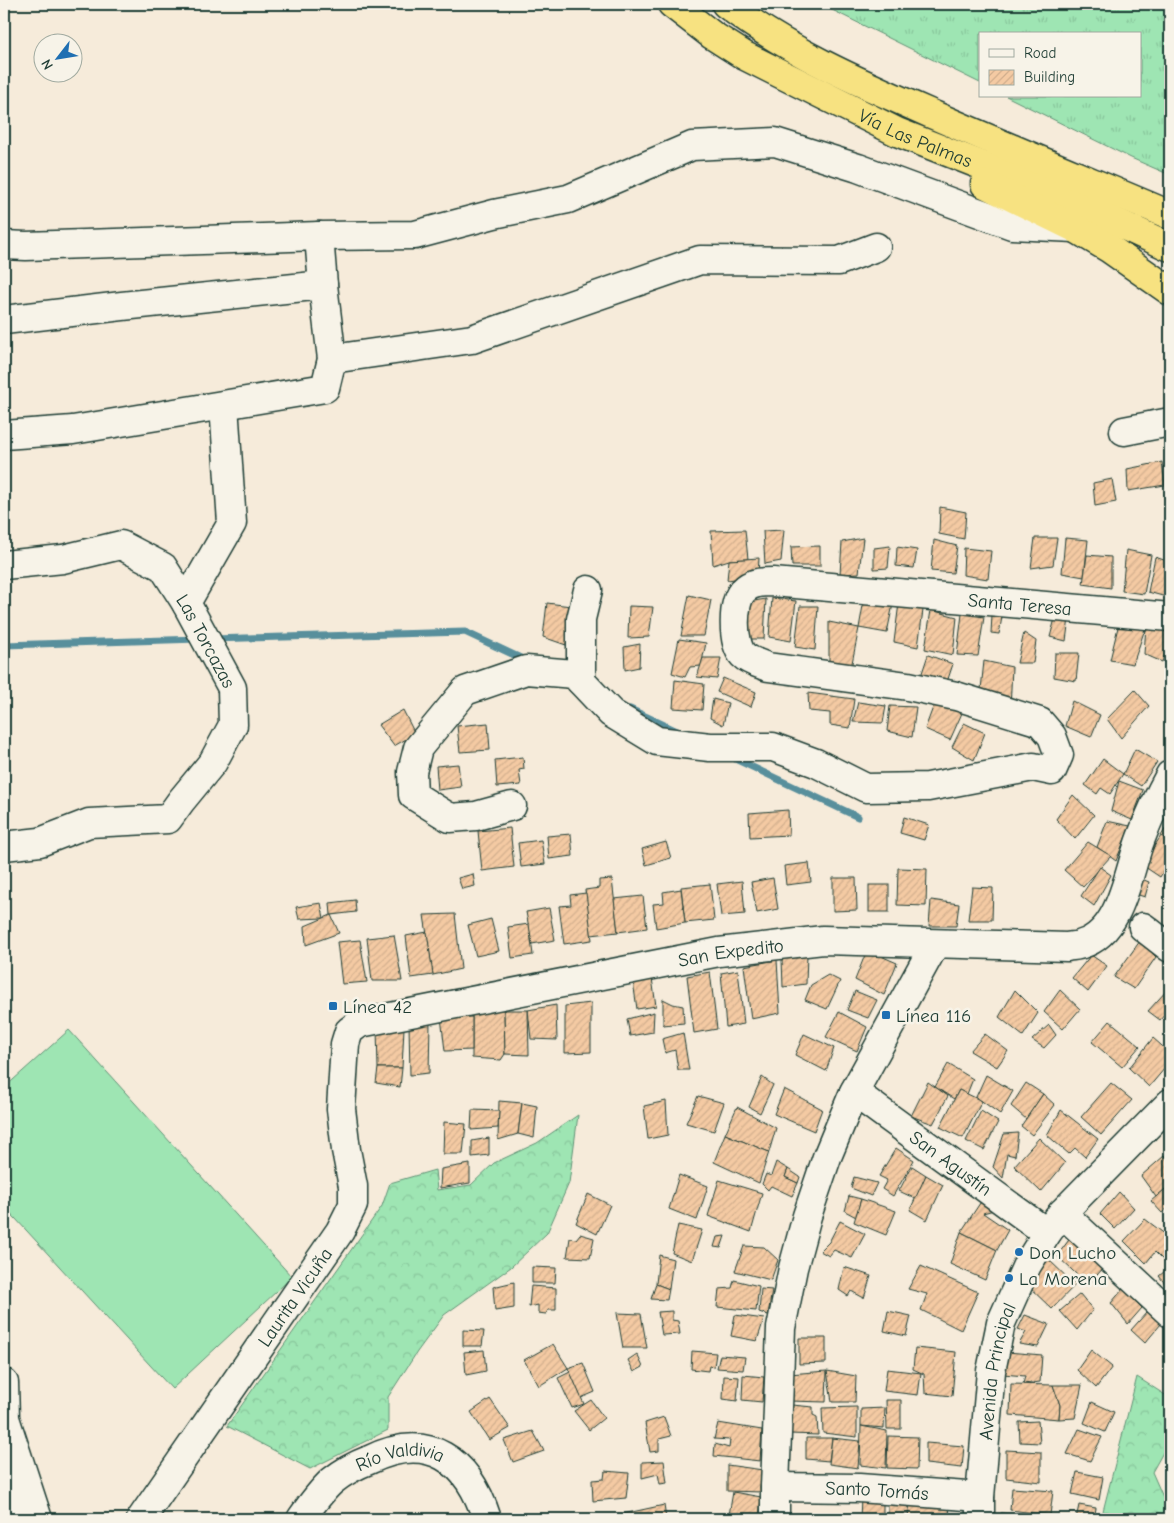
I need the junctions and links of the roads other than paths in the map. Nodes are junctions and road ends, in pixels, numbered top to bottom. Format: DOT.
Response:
graph roads {
  1 [pos="672,4"];
  2 [pos="726,4"];
  3 [pos="897,132"];
  4 [pos="1170,215"];
  5 [pos="1075,228"];
  6 [pos="319,236"];
  7 [pos="4,245"];
  8 [pos="876,246"];
  9 [pos="1170,248"];
  10 [pos="323,285"];
  11 [pos="1170,291"];
  12 [pos="4,320"];
  13 [pos="332,359"];
  14 [pos="224,405"];
  15 [pos="1170,422"];
  16 [pos="1124,431"];
  17 [pos="4,434"];
  18 [pos="4,565"];
  19 [pos="588,590"];
  20 [pos="186,603"];
  21 [pos="1170,617"];
  22 [pos="581,681"];
  23 [pos="1170,776"];
  24 [pos="512,806"];
  25 [pos="4,846"];
  26 [pos="1143,927"];
  27 [pos="935,944"];
  28 [pos="1170,948"];
  29 [pos="345,1044"];
  30 [pos="854,1092"];
  31 [pos="1170,1103"];
  32 [pos="1054,1223"];
  33 [pos="1170,1313"];
  34 [pos="4,1383"];
  35 [pos="4,1483"];
  36 [pos="775,1487"];
  37 [pos="980,1508"];
  38 [pos="20,1519"];
  39 [pos="38,1519"];
  40 [pos="141,1519"];
  41 [pos="301,1519"];
  42 [pos="487,1519"];
  43 [pos="775,1519"];
  1 -- 3 [label="highway, Vía Las Palmas"];
  2 -- 4 [label="highway, Vía Las Palmas"];
  3 -- 5 [label="highway"];
  3 -- 9 [label="highway, Vía Las Palmas"];
  5 -- 6 [label="street"];
  5 -- 11 [label="highway"];
  6 -- 7 [label="street"];
  6 -- 10 [label="street"];
  8 -- 13 [label="street"];
  10 -- 12 [label="street"];
  10 -- 13 [label="street"];
  13 -- 14 [label="street"];
  14 -- 17 [label="street"];
  14 -- 20 [label="street"];
  15 -- 16 [label="street"];
  18 -- 20 [label="street, Las Torcazas"];
  19 -- 22 [label="street"];
  20 -- 25 [label="street, Las Torcazas"];
  21 -- 22 [label="street, Santa Teresa"];
  22 -- 24 [label="street"];
  23 -- 27 [label="street, San Expedito"];
  26 -- 28 [label="street"];
  27 -- 29 [label="street, San Expedito"];
  27 -- 30 [label="street"];
  29 -- 40 [label="street, Laurita Vicuña"];
  30 -- 32 [label="street, San Agustín"];
  30 -- 36 [label="street"];
  31 -- 32 [label="street, Avenida Principal"];
  32 -- 33 [label="street, San Agustín"];
  32 -- 37 [label="street, Avenida Principal"];
  34 -- 39 [label="street"];
  35 -- 38 [label="street"];
  36 -- 37 [label="street, Santo Tomás"];
  36 -- 43 [label="street"];
  41 -- 42 [label="street, Río Valdivia"];
}
